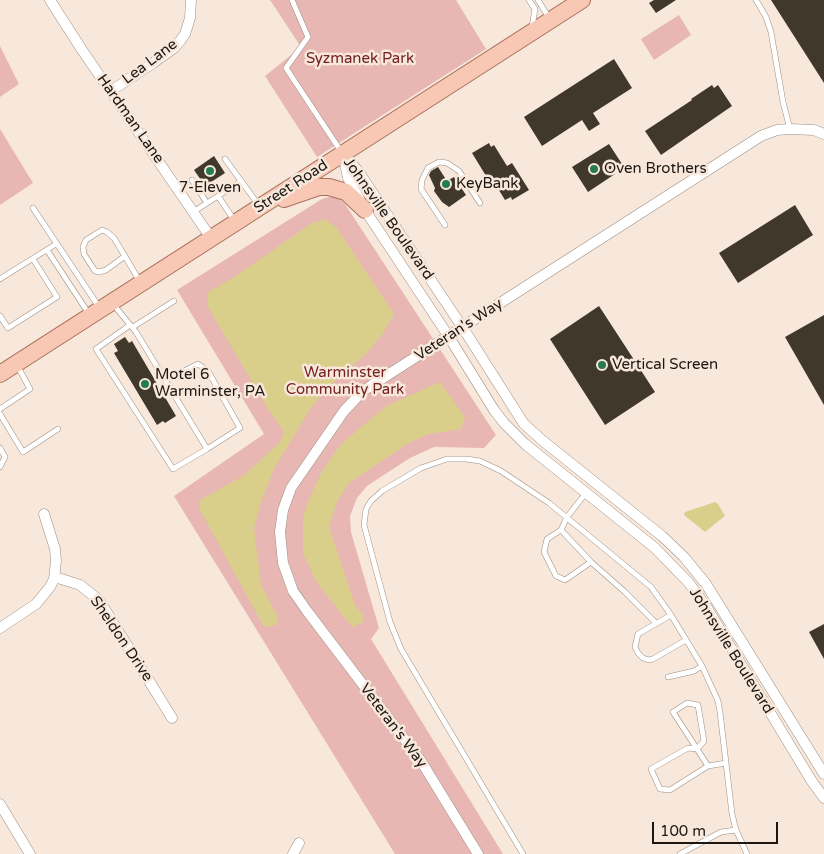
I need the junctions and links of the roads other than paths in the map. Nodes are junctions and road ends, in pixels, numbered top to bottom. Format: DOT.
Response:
graph roads {
  1 [pos="50,0"];
  2 [pos="191,0"];
  3 [pos="292,0"];
  4 [pos="529,0"];
  5 [pos="538,0"];
  6 [pos="582,0"];
  7 [pos="756,0"];
  8 [pos="550,20"];
  9 [pos="530,33"];
  10 [pos="111,91"];
  11 [pos="790,129"];
  12 [pos="824,134"];
  13 [pos="343,154"];
  14 [pos="225,159"];
  15 [pos="192,180"];
  16 [pos="241,181"];
  17 [pos="218,196"];
  18 [pos="207,203"];
  19 [pos="480,203"];
  20 [pos="260,206"];
  21 [pos="33,208"];
  22 [pos="365,210"];
  23 [pos="193,212"];
  24 [pos="236,222"];
  25 [pos="445,225"];
  26 [pos="211,238"];
  27 [pos="56,244"];
  28 [pos="47,250"];
  29 [pos="125,256"];
  30 [pos="33,259"];
  31 [pos="0,279"];
  32 [pos="141,283"];
  33 [pos="174,302"];
  34 [pos="100,309"];
  35 [pos="0,316"];
  36 [pos="2,325"];
  37 [pos="132,326"];
  38 [pos="463,328"];
  39 [pos="449,337"];
  40 [pos="16,363"];
  41 [pos="0,374"];
  42 [pos="166,380"];
  43 [pos="0,409"];
  44 [pos="0,414"];
  45 [pos="58,429"];
  46 [pos="0,448"];
  47 [pos="207,450"];
  48 [pos="0,467"];
  49 [pos="586,493"];
  50 [pos="44,514"];
  51 [pos="567,517"];
  52 [pos="561,530"];
  53 [pos="591,562"];
  54 [pos="55,577"];
  55 [pos="671,615"];
  56 [pos="656,623"];
  57 [pos="0,628"];
  58 [pos="686,640"];
  59 [pos="702,666"];
  60 [pos="668,677"];
  61 [pos="172,718"];
  62 [pos="697,749"];
  63 [pos="726,763"];
  64 [pos="708,766"];
  65 [pos="824,774"];
  66 [pos="824,798"];
  67 [pos="0,804"];
  68 [pos="736,830"];
  69 [pos="299,843"];
  70 [pos="27,853"];
  71 [pos="294,854"];
  72 [pos="478,854"];
  73 [pos="524,854"];
  74 [pos="680,854"];
  75 [pos="747,854"];
  1 -- 10 [label="street, Hardman Lane"];
  2 -- 10 [label="street, Lea Lane"];
  3 -- 13 [label="lane"];
  4 -- 9 [label="lane"];
  5 -- 8 [label="lane"];
  6 -- 8 [label="main road, Street Road"];
  7 -- 11 [label="lane"];
  8 -- 9 [label="main road, Street Road"];
  9 -- 13 [label="main road, Street Road"];
  10 -- 23 [label="street, Hardman Lane"];
  11 -- 12 [label="street, Veteran's Way"];
  11 -- 38 [label="street, Veteran's Way"];
  13 -- 20 [label="main road, Street Road"];
  13 -- 22 [label="street, Johnsville Boulevard"];
  13 -- 38 [label="street, Johnsville Boulevard"];
  14 -- 16 [label="lane"];
  15 -- 18 [label="lane"];
  16 -- 17 [label="lane"];
  16 -- 20 [label="lane"];
  17 -- 18 [label="lane"];
  17 -- 24 [label="lane"];
  18 -- 23 [label="lane"];
  19 -- 25 [label="lane"];
  20 -- 22 [label="main road"];
  20 -- 24 [label="main road, Street Road"];
  21 -- 27 [label="lane"];
  22 -- 39 [label="street, Johnsville Boulevard"];
  23 -- 26 [label="street, Hardman Lane"];
  24 -- 26 [label="main road, Street Road"];
  26 -- 32 [label="main road, Street Road"];
  27 -- 28 [label="lane"];
  27 -- 34 [label="lane"];
  28 -- 30 [label="lane"];
  28 -- 34 [label="lane"];
  29 -- 29 [label="lane"];
  29 -- 32 [label="lane"];
  30 -- 31 [label="lane"];
  30 -- 36 [label="lane"];
  32 -- 34 [label="main road, Street Road"];
  33 -- 37 [label="lane"];
  34 -- 37 [label="lane"];
  34 -- 40 [label="main road, Street Road"];
  35 -- 36 [label="lane"];
  37 -- 42 [label="lane"];
  37 -- 47 [label="lane"];
  38 -- 39 [label="street, Veteran's Way"];
  38 -- 65 [label="street, Johnsville Boulevard"];
  39 -- 49 [label="street, Johnsville Boulevard"];
  39 -- 72 [label="street, Veteran's Way"];
  40 -- 41 [label="main road, Street Road"];
  40 -- 43 [label="lane"];
  42 -- 47 [label="lane"];
  42 -- 47 [label="lane"];
  44 -- 45 [label="lane"];
  46 -- 48 [label="lane"];
  49 -- 51 [label="lane"];
  49 -- 66 [label="street, Johnsville Boulevard"];
  50 -- 54 [label="street"];
  51 -- 52 [label="lane"];
  51 -- 55 [label="lane"];
  51 -- 73 [label="lane"];
  52 -- 53 [label="lane"];
  52 -- 53 [label="lane"];
  53 -- 56 [label="lane"];
  54 -- 57 [label="street"];
  54 -- 61 [label="street, Sheldon Drive"];
  55 -- 56 [label="lane"];
  55 -- 58 [label="lane"];
  56 -- 58 [label="lane"];
  58 -- 59 [label="lane"];
  59 -- 60 [label="lane"];
  59 -- 63 [label="lane"];
  62 -- 62 [label="lane"];
  62 -- 64 [label="lane"];
  62 -- 64 [label="lane"];
  63 -- 64 [label="lane"];
  63 -- 68 [label="lane"];
  67 -- 70 [label="street"];
  68 -- 74 [label="lane"];
  68 -- 75 [label="lane"];
  69 -- 71 [label="street"];
}
